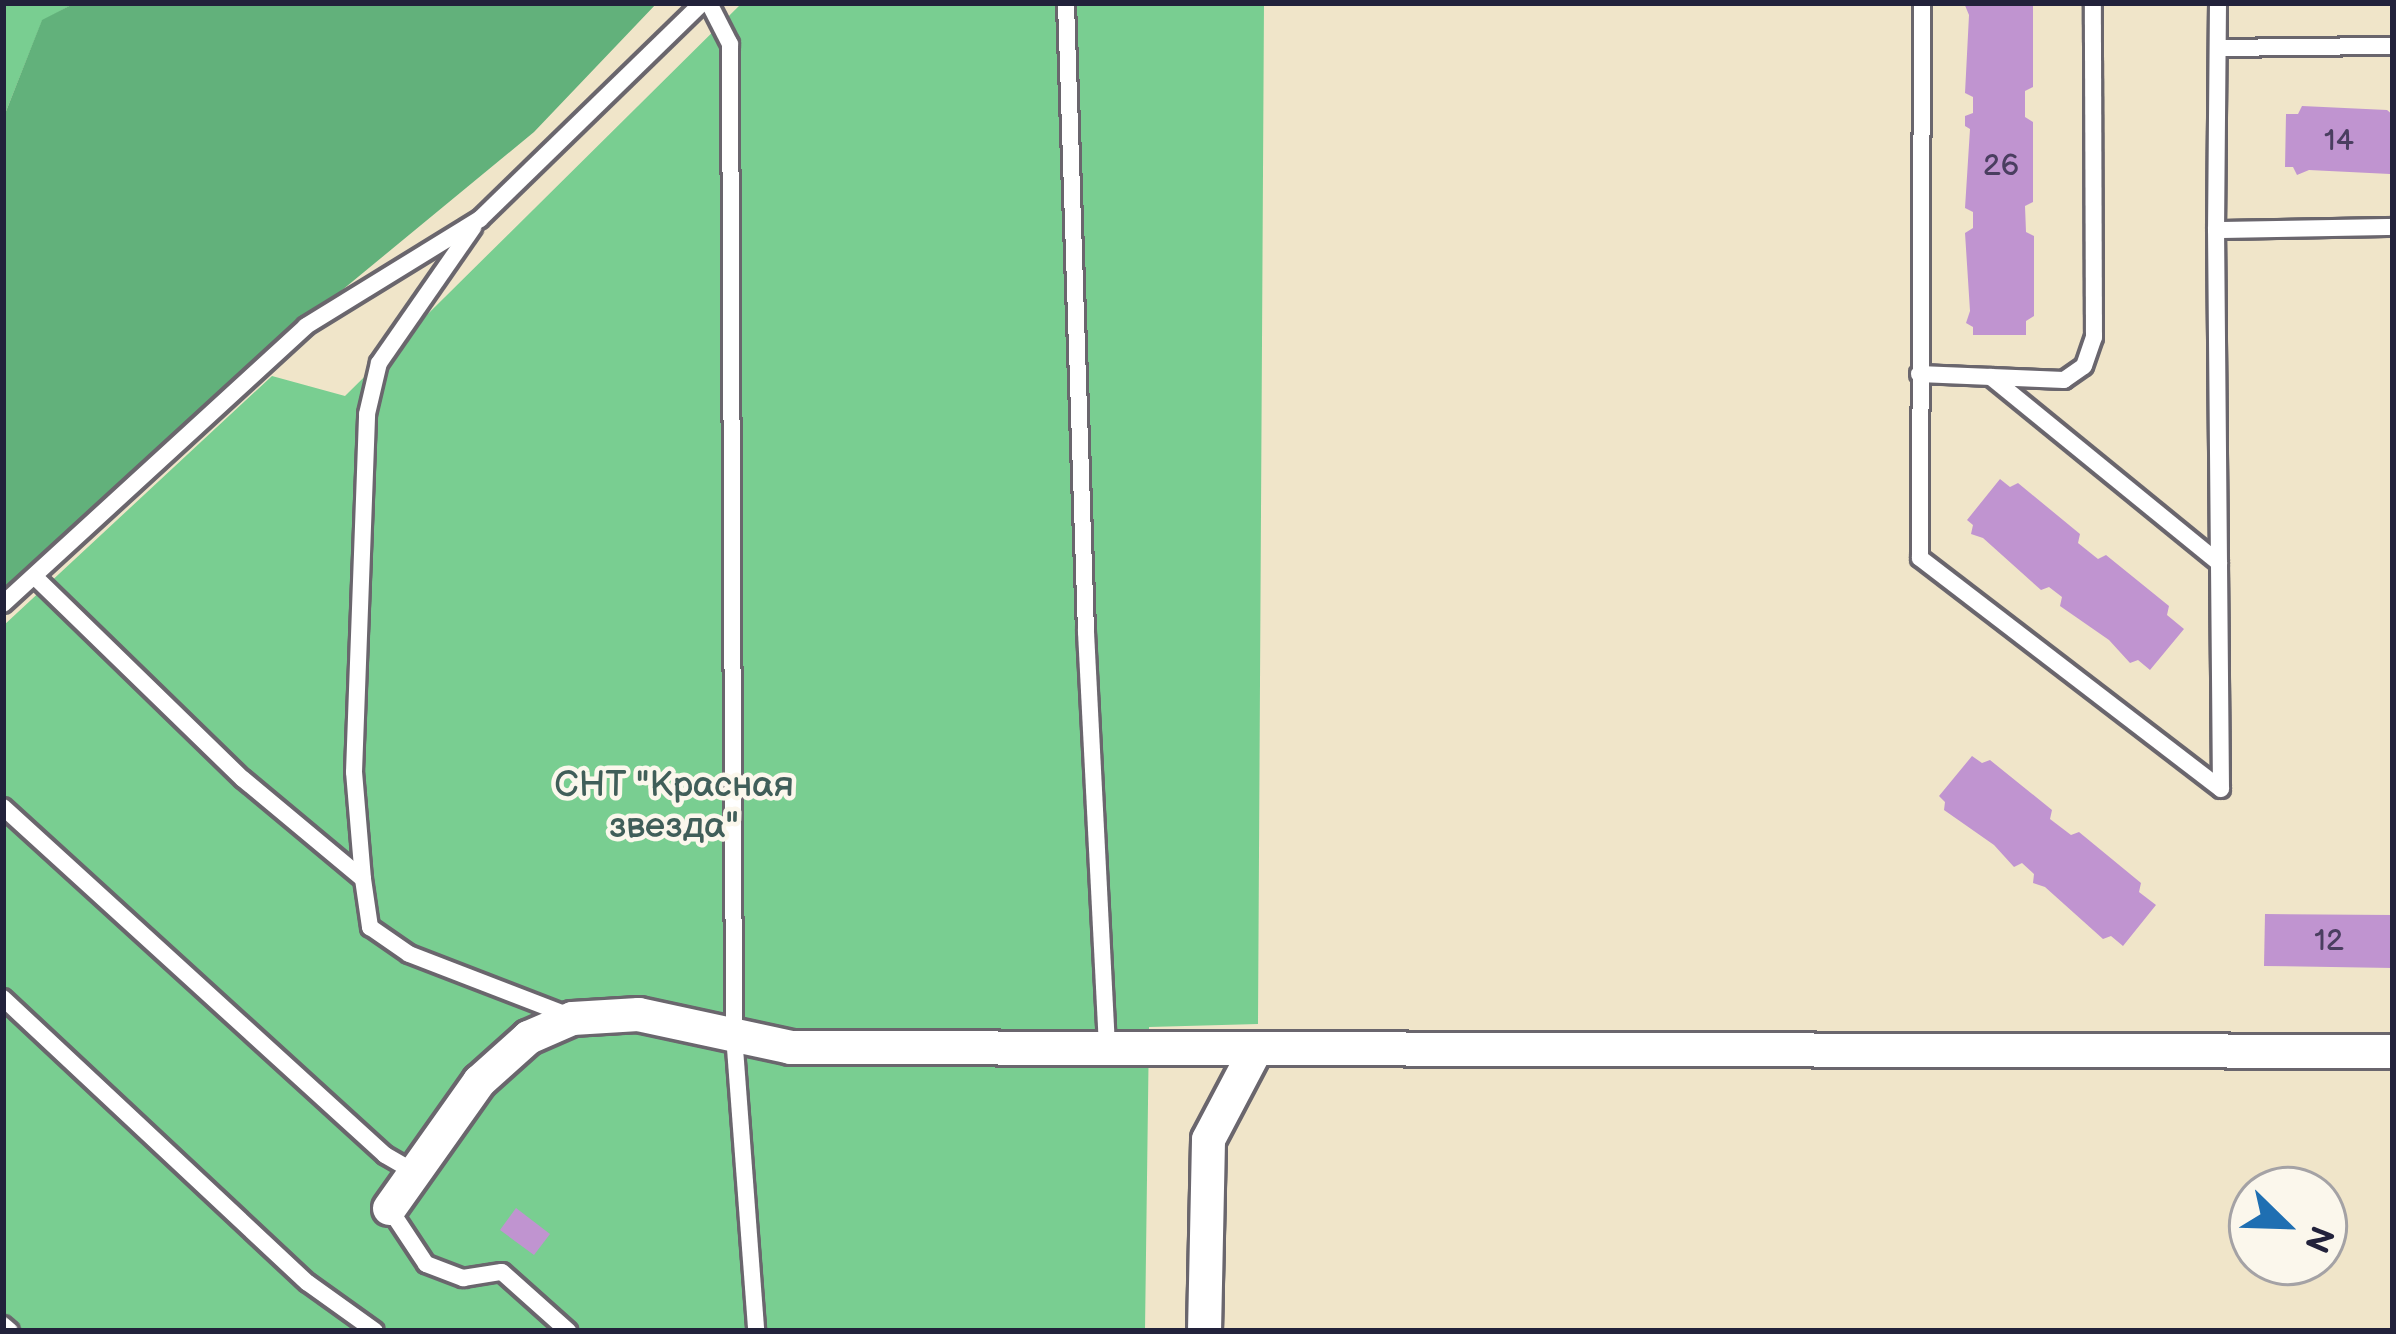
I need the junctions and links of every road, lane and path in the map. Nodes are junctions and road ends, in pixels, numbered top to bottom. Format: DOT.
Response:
graph roads {
  1 [pos="706,3"];
  2 [pos="1066,3"];
  3 [pos="1922,3"];
  4 [pos="2093,3"];
  5 [pos="2218,3"];
  6 [pos="2393,46"];
  7 [pos="2218,48"];
  8 [pos="479,219"];
  9 [pos="2393,227"];
  10 [pos="2216,230"];
  11 [pos="1919,374"];
  12 [pos="1990,377"];
  13 [pos="2219,563"];
  14 [pos="34,576"];
  15 [pos="3,604"];
  16 [pos="3,808"];
  17 [pos="363,880"];
  18 [pos="3,998"];
  19 [pos="572,1018"];
  20 [pos="734,1035"];
  21 [pos="1107,1045"];
  22 [pos="1255,1050"];
  23 [pos="2393,1052"];
  24 [pos="415,1172"];
  25 [pos="389,1208"];
  26 [pos="3,1325"];
  27 [pos="10,1331"];
  28 [pos="375,1331"];
  29 [pos="568,1331"];
  30 [pos="756,1331"];
  31 [pos="1204,1331"];
  1 -- 8 [label="lane"];
  1 -- 20 [label="lane"];
  2 -- 21 [label="lane"];
  3 -- 11 [label="lane"];
  4 -- 12 [label="lane"];
  5 -- 7 [label="lane"];
  6 -- 7 [label="lane"];
  7 -- 10 [label="lane"];
  8 -- 14 [label="lane"];
  8 -- 17 [label="lane"];
  9 -- 10 [label="lane"];
  10 -- 13 [label="lane"];
  11 -- 12 [label="lane"];
  11 -- 13 [label="lane"];
  12 -- 13 [label="lane"];
  14 -- 15 [label="lane"];
  14 -- 17 [label="lane"];
  16 -- 24 [label="lane"];
  17 -- 19 [label="lane"];
  18 -- 28 [label="lane"];
  19 -- 20 [label="street"];
  19 -- 24 [label="street"];
  20 -- 21 [label="street"];
  20 -- 30 [label="lane"];
  21 -- 22 [label="street"];
  22 -- 23 [label="street"];
  22 -- 31 [label="street"];
  24 -- 25 [label="street"];
  25 -- 29 [label="lane"];
  26 -- 27 [label="lane"];
}
